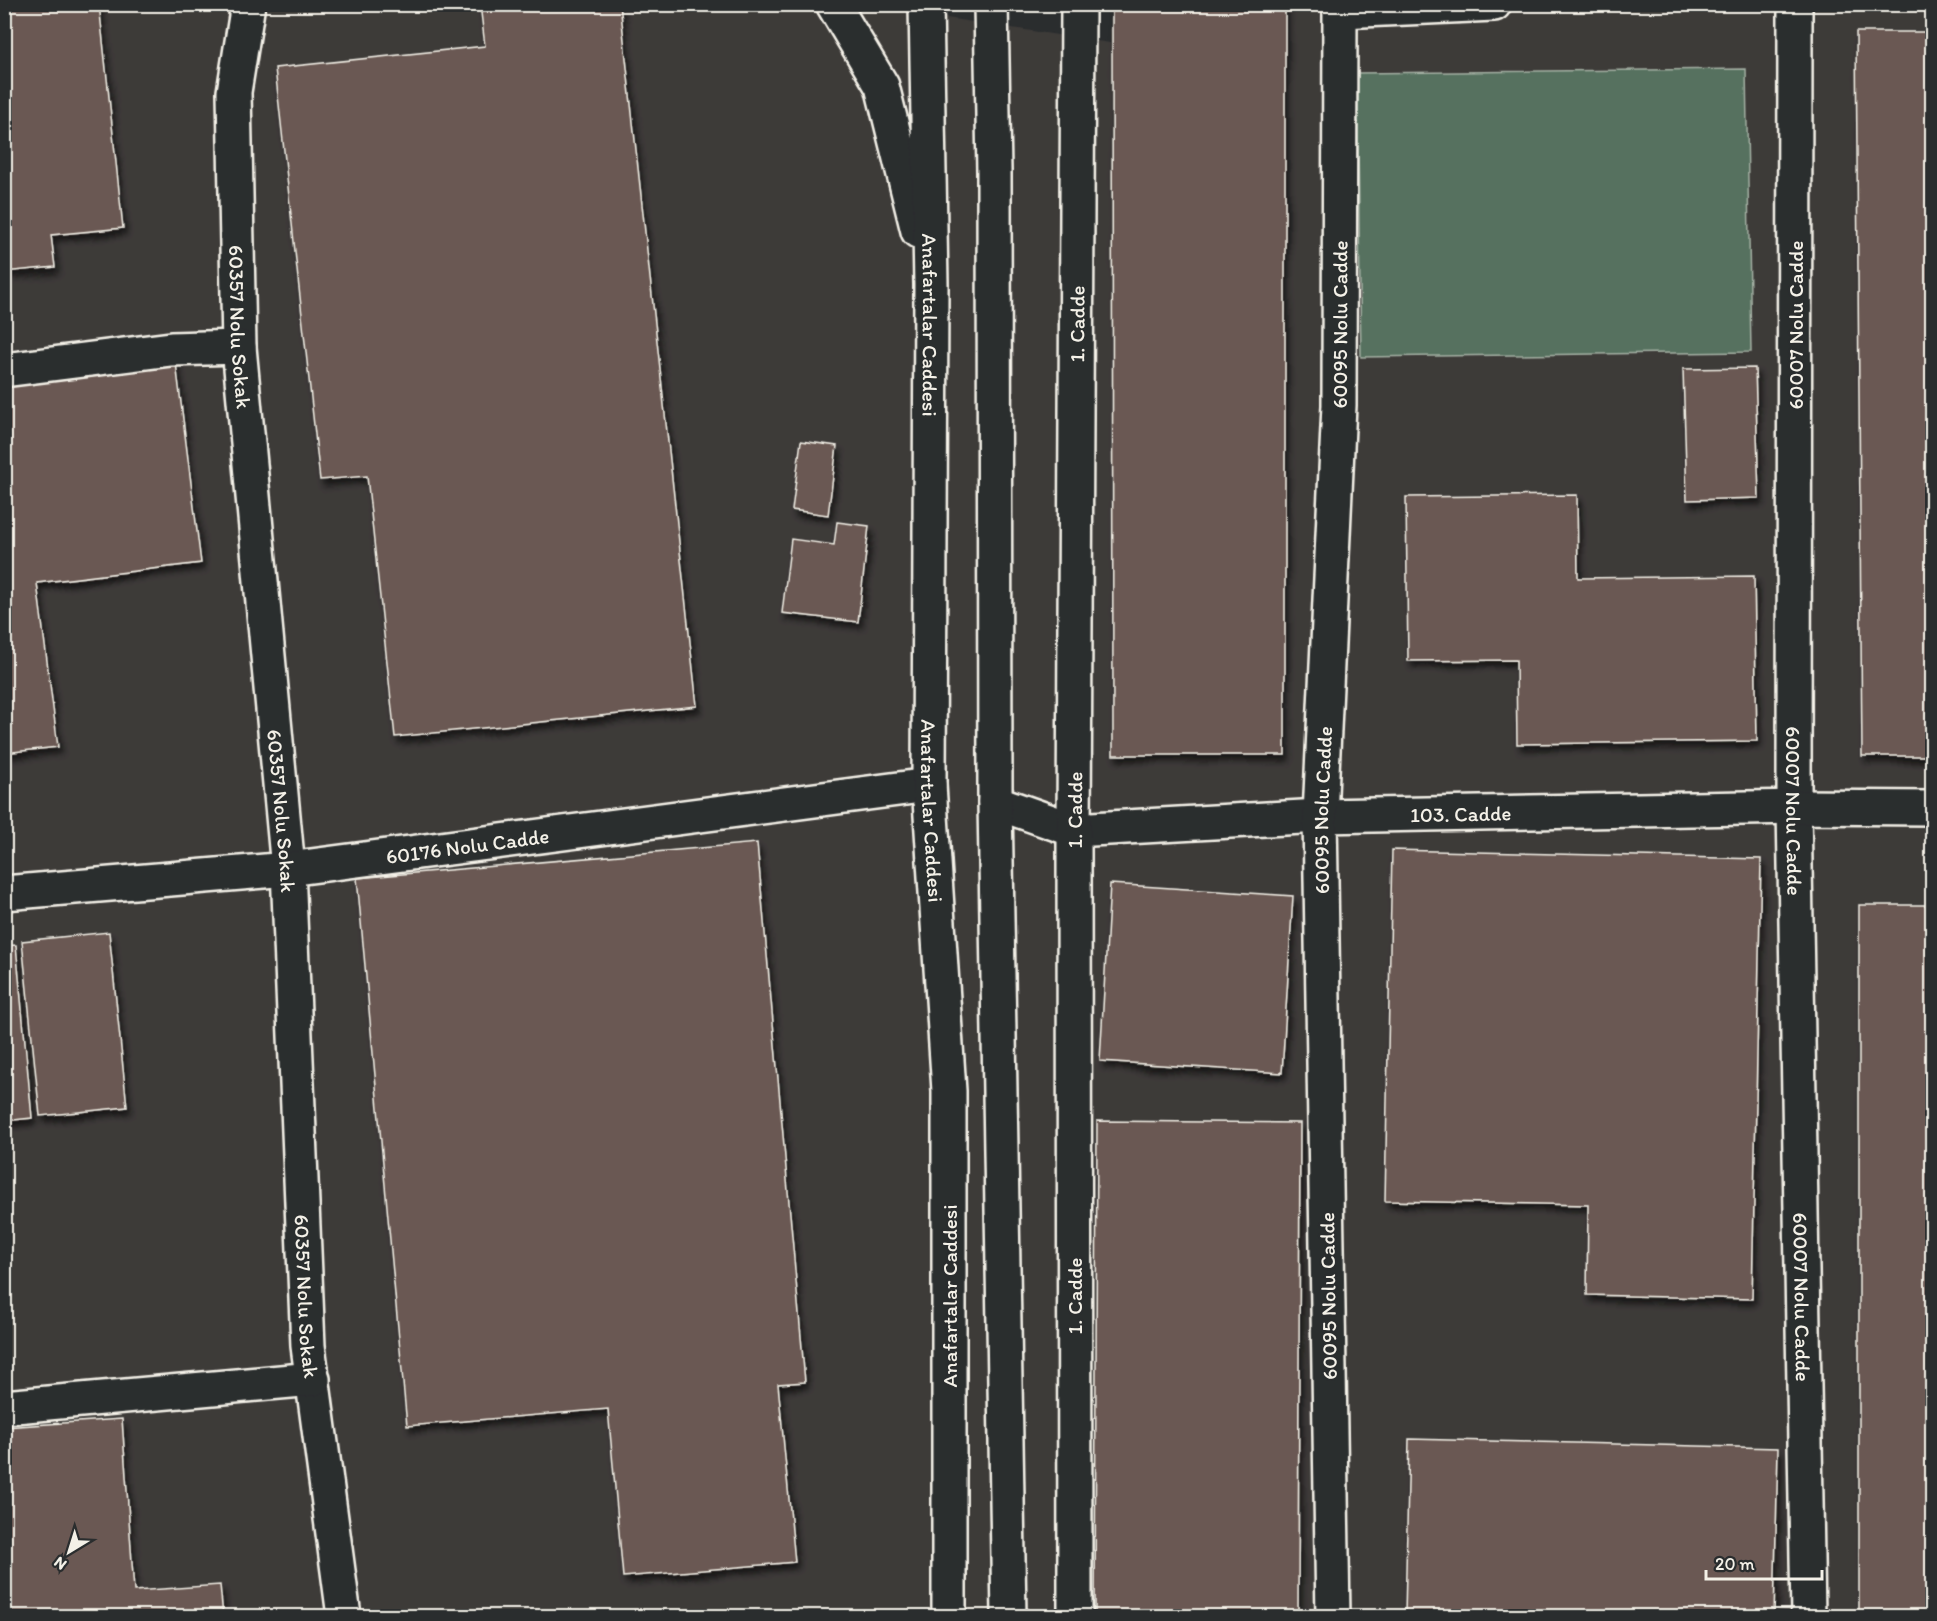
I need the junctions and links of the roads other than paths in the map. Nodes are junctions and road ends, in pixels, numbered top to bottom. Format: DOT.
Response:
graph roads {
  1 [pos="248,4"];
  2 [pos="833,4"];
  3 [pos="926,4"];
  4 [pos="991,4"];
  5 [pos="1078,4"];
  6 [pos="1494,4"];
  7 [pos="1795,4"];
  8 [pos="1340,8"];
  9 [pos="931,285"];
  10 [pos="239,347"];
  11 [pos="4,370"];
  12 [pos="929,785"];
  13 [pos="995,802"];
  14 [pos="1794,807"];
  15 [pos="1932,808"];
  16 [pos="1320,816"];
  17 [pos="1074,830"];
  18 [pos="288,869"];
  19 [pos="4,893"];
  20 [pos="313,1379"];
  21 [pos="4,1407"];
  22 [pos="344,1617"];
  23 [pos="949,1617"];
  24 [pos="1009,1617"];
  25 [pos="1075,1617"];
  26 [pos="1333,1617"];
  27 [pos="1808,1617"];
  1 -- 10 [label="street, 60357 Nolu Sokak"];
  2 -- 9 [label="street"];
  3 -- 9 [label="street, Anafartalar Caddesi"];
  4 -- 13 [label="street"];
  5 -- 17 [label="street, 1. Cadde"];
  6 -- 8 [label="street"];
  7 -- 14 [label="street, 60007 Nolu Cadde"];
  8 -- 16 [label="street, 60095 Nolu Cadde"];
  9 -- 12 [label="street, Anafartalar Caddesi"];
  10 -- 11 [label="street"];
  10 -- 18 [label="street, 60357 Nolu Sokak"];
  12 -- 18 [label="street, 60176 Nolu Cadde"];
  12 -- 23 [label="street, Anafartalar Caddesi"];
  13 -- 17 [label="street, 103. Cadde"];
  13 -- 24 [label="street"];
  14 -- 15 [label="street, 103. Cadde"];
  14 -- 16 [label="street, 103. Cadde"];
  14 -- 27 [label="street, 60007 Nolu Cadde"];
  16 -- 17 [label="street, 103. Cadde"];
  16 -- 26 [label="street, 60095 Nolu Cadde"];
  17 -- 25 [label="street, 1. Cadde"];
  18 -- 19 [label="street, 60176 Nolu Cadde"];
  18 -- 20 [label="street, 60357 Nolu Sokak"];
  20 -- 21 [label="street"];
  20 -- 22 [label="street, 60357 Nolu Sokak"];
}
